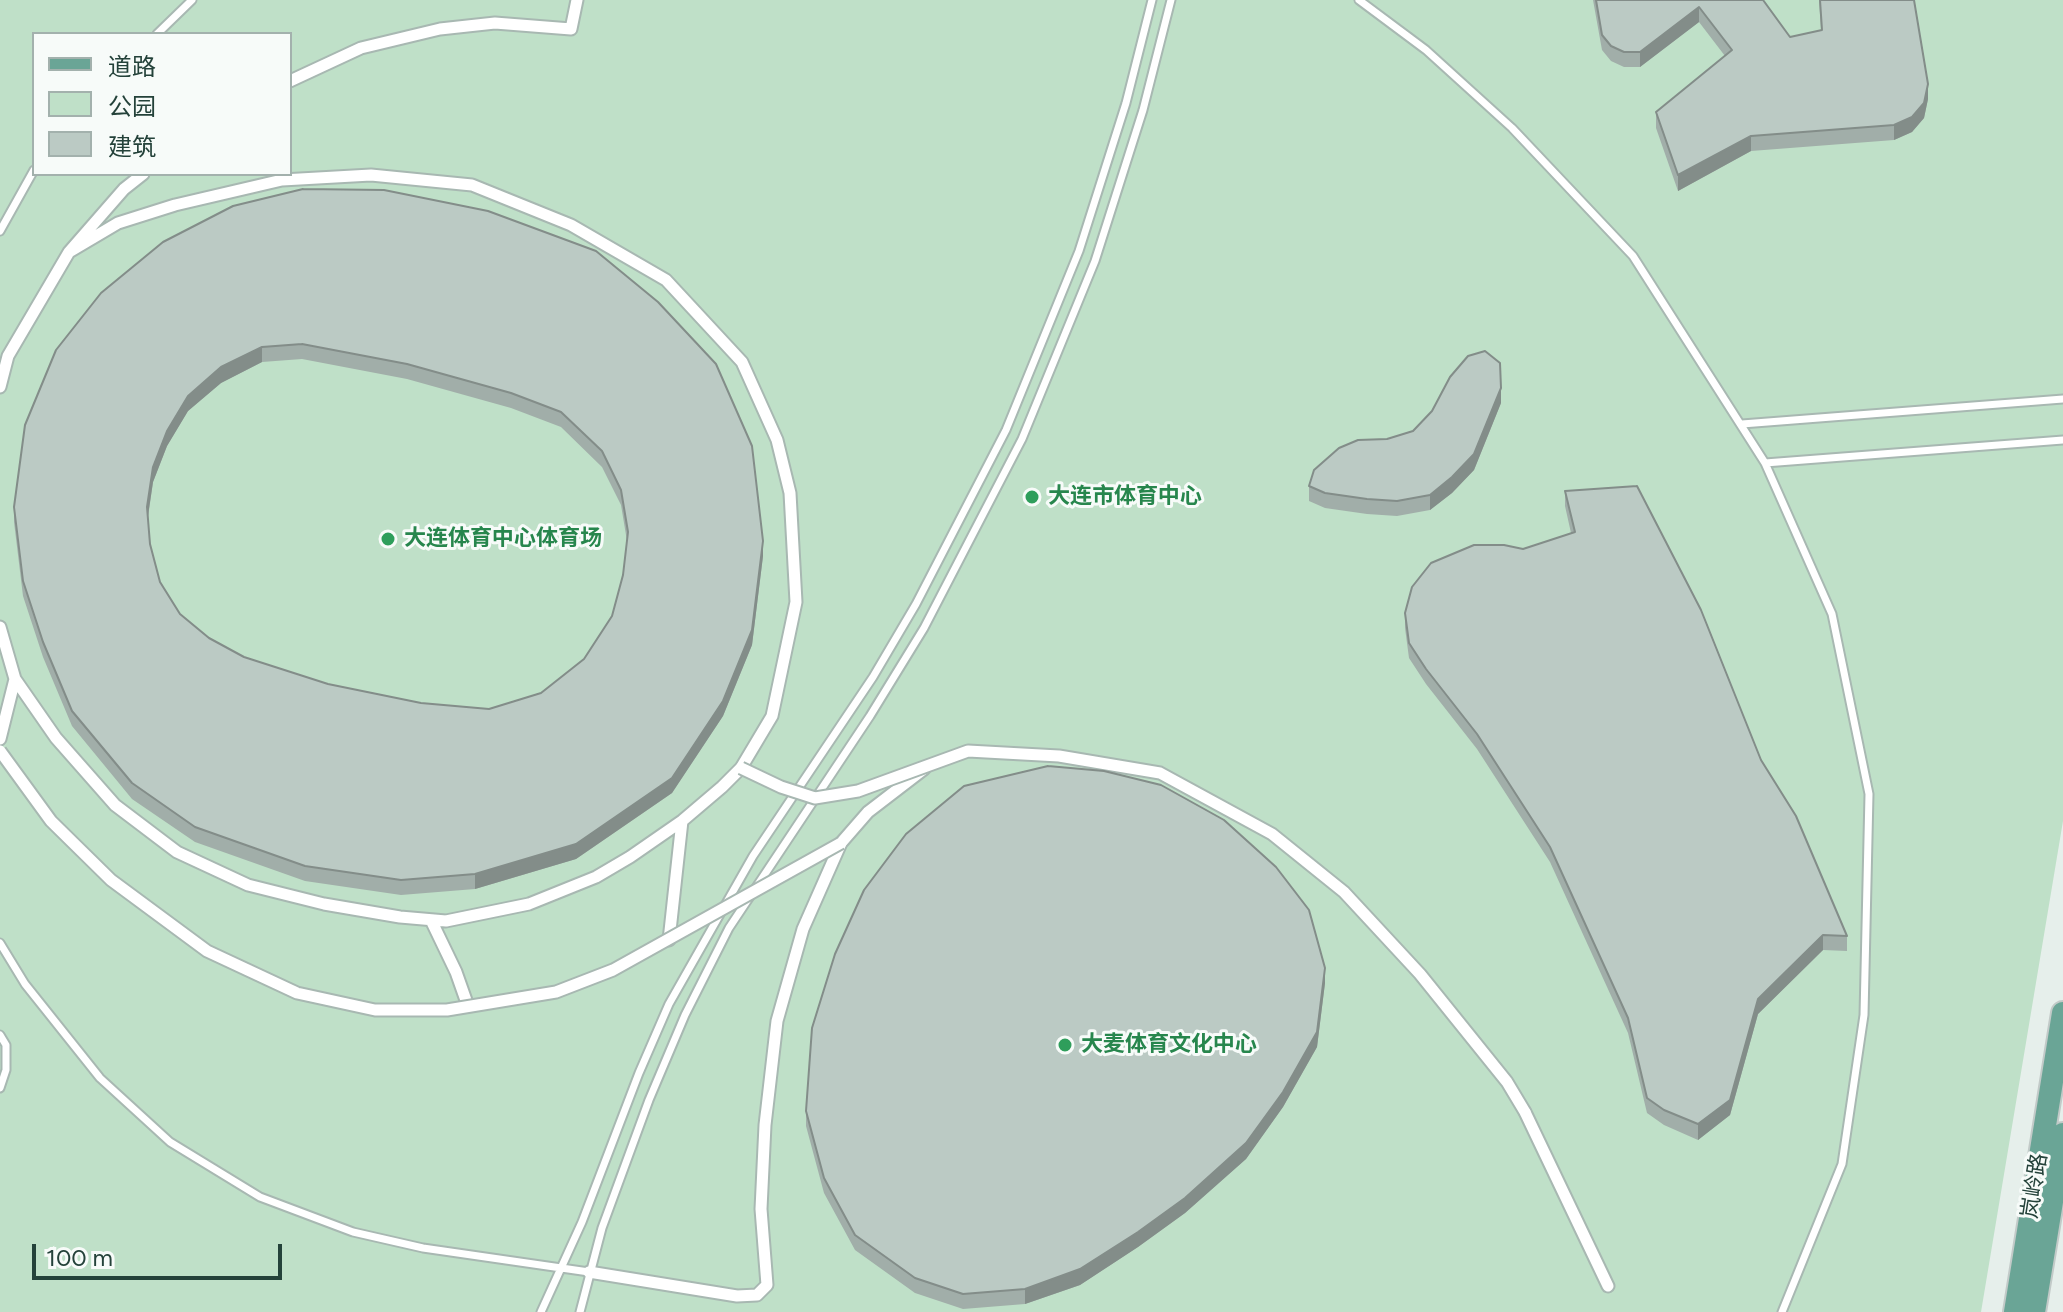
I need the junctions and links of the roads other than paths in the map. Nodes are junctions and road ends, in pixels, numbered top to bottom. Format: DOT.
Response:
graph roads {
  1 [pos="192,0"];
  2 [pos="577,0"];
  3 [pos="1152,0"];
  4 [pos="1171,0"];
  5 [pos="1359,0"];
  6 [pos="159,32"];
  7 [pos="292,80"];
  8 [pos="32,174"];
  9 [pos="140,176"];
  10 [pos="0,231"];
  11 [pos="69,252"];
  12 [pos="0,387"];
  13 [pos="2063,399"];
  14 [pos="1742,424"];
  15 [pos="2063,440"];
  16 [pos="1765,463"];
  17 [pos="0,627"];
  18 [pos="15,679"];
  19 [pos="0,739"];
  20 [pos="0,751"];
  21 [pos="741,768"];
  22 [pos="924,769"];
  23 [pos="682,821"];
  24 [pos="841,843"];
  25 [pos="431,920"];
  26 [pos="669,940"];
  27 [pos="0,943"];
  28 [pos="468,1006"];
  29 [pos="2063,1013"];
  30 [pos="0,1035"];
  31 [pos="0,1088"];
  32 [pos="2063,1134"];
  33 [pos="561,1268"];
  34 [pos="589,1272"];
  35 [pos="1608,1286"];
  36 [pos="541,1312"];
  37 [pos="580,1312"];
  38 [pos="1782,1312"];
  39 [pos="2015,1312"];
  40 [pos="2034,1312"];
  1 -- 6 [label="lane"];
  2 -- 7 [label="street"];
  3 -- 33 [label="lane"];
  4 -- 34 [label="lane"];
  5 -- 14 [label="lane"];
  8 -- 10 [label="lane"];
  9 -- 11 [label="street"];
  11 -- 12 [label="street"];
  11 -- 21 [label="street"];
  13 -- 14 [label="lane"];
  14 -- 16 [label="lane"];
  15 -- 16 [label="lane"];
  16 -- 38 [label="lane"];
  17 -- 18 [label="street"];
  18 -- 19 [label="street"];
  18 -- 25 [label="street"];
  20 -- 28 [label="street, bridge"];
  21 -- 22 [label="street, bridge"];
  21 -- 23 [label="street"];
  22 -- 24 [label="street"];
  22 -- 35 [label="street, bridge"];
  23 -- 25 [label="street"];
  23 -- 26 [label="street"];
  24 -- 26 [label="street, bridge"];
  24 -- 34 [label="street"];
  25 -- 28 [label="street"];
  26 -- 28 [label="street, bridge"];
  27 -- 33 [label="lane"];
  29 -- 39 [label="main road, 岚岭路"];
  30 -- 31 [label="lane"];
  32 -- 40 [label="main road, 岚岭路"];
  33 -- 34 [label="lane"];
  33 -- 36 [label="lane"];
  34 -- 37 [label="lane"];
}
